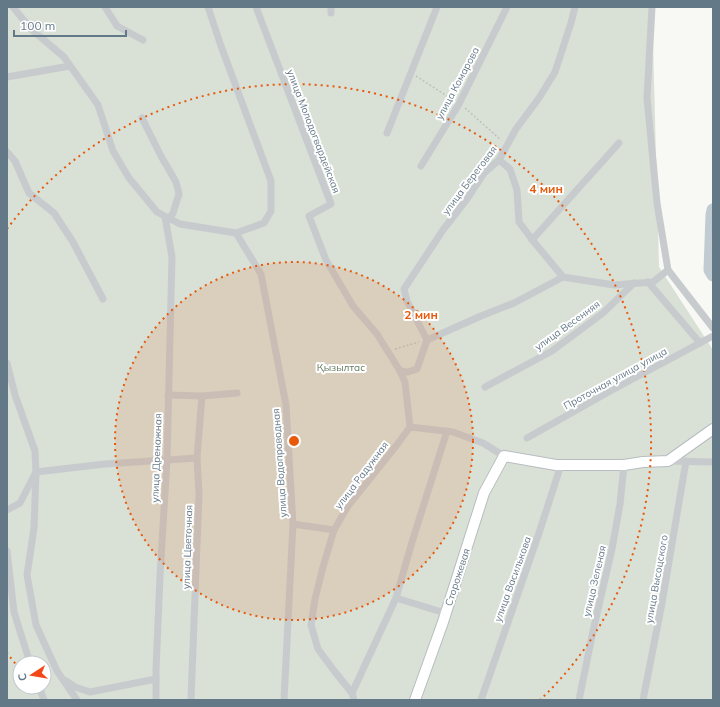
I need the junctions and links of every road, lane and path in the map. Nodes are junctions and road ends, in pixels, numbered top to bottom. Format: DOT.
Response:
graph roads {
  1 [pos="13,7"];
  2 [pos="105,7"];
  3 [pos="208,7"];
  4 [pos="256,7"];
  5 [pos="437,7"];
  6 [pos="507,7"];
  7 [pos="575,7"];
  8 [pos="652,7"];
  9 [pos="144,40"];
  10 [pos="70,66"];
  11 [pos="7,77"];
  12 [pos="142,118"];
  13 [pos="387,133"];
  14 [pos="619,143"];
  15 [pos="7,152"];
  16 [pos="499,160"];
  17 [pos="421,166"];
  18 [pos="167,218"];
  19 [pos="236,233"];
  20 [pos="532,240"];
  21 [pos="668,270"];
  22 [pos="563,277"];
  23 [pos="648,282"];
  24 [pos="634,283"];
  25 [pos="103,299"];
  26 [pos="713,328"];
  27 [pos="713,336"];
  28 [pos="427,340"];
  29 [pos="700,343"];
  30 [pos="388,351"];
  31 [pos="7,366"];
  32 [pos="400,371"];
  33 [pos="485,387"];
  34 [pos="237,393"];
  35 [pos="168,395"];
  36 [pos="202,396"];
  37 [pos="410,427"];
  38 [pos="713,429"];
  39 [pos="447,431"];
  40 [pos="526,438"];
  41 [pos="504,456"];
  42 [pos="197,458"];
  43 [pos="167,460"];
  44 [pos="686,461"];
  45 [pos="668,462"];
  46 [pos="713,462"];
  47 [pos="561,465"];
  48 [pos="624,465"];
  49 [pos="36,472"];
  50 [pos="7,510"];
  51 [pos="293,524"];
  52 [pos="334,530"];
  53 [pos="7,552"];
  54 [pos="396,598"];
  55 [pos="445,613"];
  56 [pos="27,655"];
  57 [pos="63,679"];
  58 [pos="156,679"];
  59 [pos="353,697"];
  60 [pos="77,700"];
  61 [pos="156,700"];
  62 [pos="191,700"];
  63 [pos="284,700"];
  64 [pos="414,700"];
  65 [pos="480,700"];
  66 [pos="578,700"];
  67 [pos="642,700"];
  1 -- 10 [label="street"];
  2 -- 9 [label="street"];
  3 -- 19 [label="street"];
  4 -- 30 [label="street, улица Молодогвардейская"];
  5 -- 13 [label="street"];
  6 -- 17 [label="street, улица Комарова"];
  7 -- 16 [label="street, улица Береговая"];
  8 -- 21 [label="street"];
  10 -- 11 [label="street"];
  10 -- 18 [label="street"];
  12 -- 18 [label="street"];
  14 -- 20 [label="street"];
  15 -- 25 [label="street"];
  16 -- 20 [label="street"];
  16 -- 28 [label="street, улица Береговая"];
  18 -- 19 [label="street"];
  18 -- 35 [label="street, улица Дренажная"];
  19 -- 51 [label="street, улица Водопроводная"];
  20 -- 22 [label="street"];
  21 -- 23 [label="street"];
  21 -- 26 [label="street"];
  22 -- 24 [label="street"];
  22 -- 28 [label="street"];
  23 -- 24 [label="street"];
  23 -- 29 [label="street"];
  24 -- 33 [label="street, улица Весенняя"];
  27 -- 29 [label="street, Проточная улица улица"];
  28 -- 30 [label="path"];
  28 -- 32 [label="street"];
  29 -- 40 [label="street, Проточная улица улица"];
  30 -- 32 [label="street, улица Молодогвардейская"];
  31 -- 49 [label="street"];
  32 -- 37 [label="street"];
  34 -- 36 [label="street"];
  35 -- 36 [label="street"];
  35 -- 43 [label="street, улица Дренажная"];
  36 -- 42 [label="street, улица Цветочная"];
  37 -- 39 [label="street"];
  37 -- 52 [label="street, улица Радужная"];
  38 -- 45 [label="street"];
  39 -- 41 [label="street"];
  39 -- 54 [label="street"];
  41 -- 47 [label="street"];
  41 -- 55 [label="street, Сторожевая"];
  42 -- 43 [label="street"];
  42 -- 62 [label="street, улица Цветочная"];
  43 -- 49 [label="street"];
  43 -- 58 [label="street, улица Дренажная"];
  44 -- 45 [label="street"];
  44 -- 46 [label="street"];
  44 -- 67 [label="street, улица Высоцского"];
  45 -- 48 [label="street"];
  47 -- 48 [label="street"];
  47 -- 65 [label="street, улица Василькова"];
  48 -- 66 [label="street, улица Зеленая"];
  49 -- 50 [label="street"];
  49 -- 57 [label="street"];
  51 -- 52 [label="street"];
  51 -- 63 [label="street, улица Водопроводная"];
  52 -- 59 [label="street, улица Радужная"];
  53 -- 56 [label="street"];
  54 -- 55 [label="street"];
  54 -- 59 [label="street"];
  55 -- 64 [label="street, Сторожевая"];
  57 -- 58 [label="street"];
  57 -- 60 [label="street"];
  58 -- 61 [label="street, улица Дренажная"];
}
